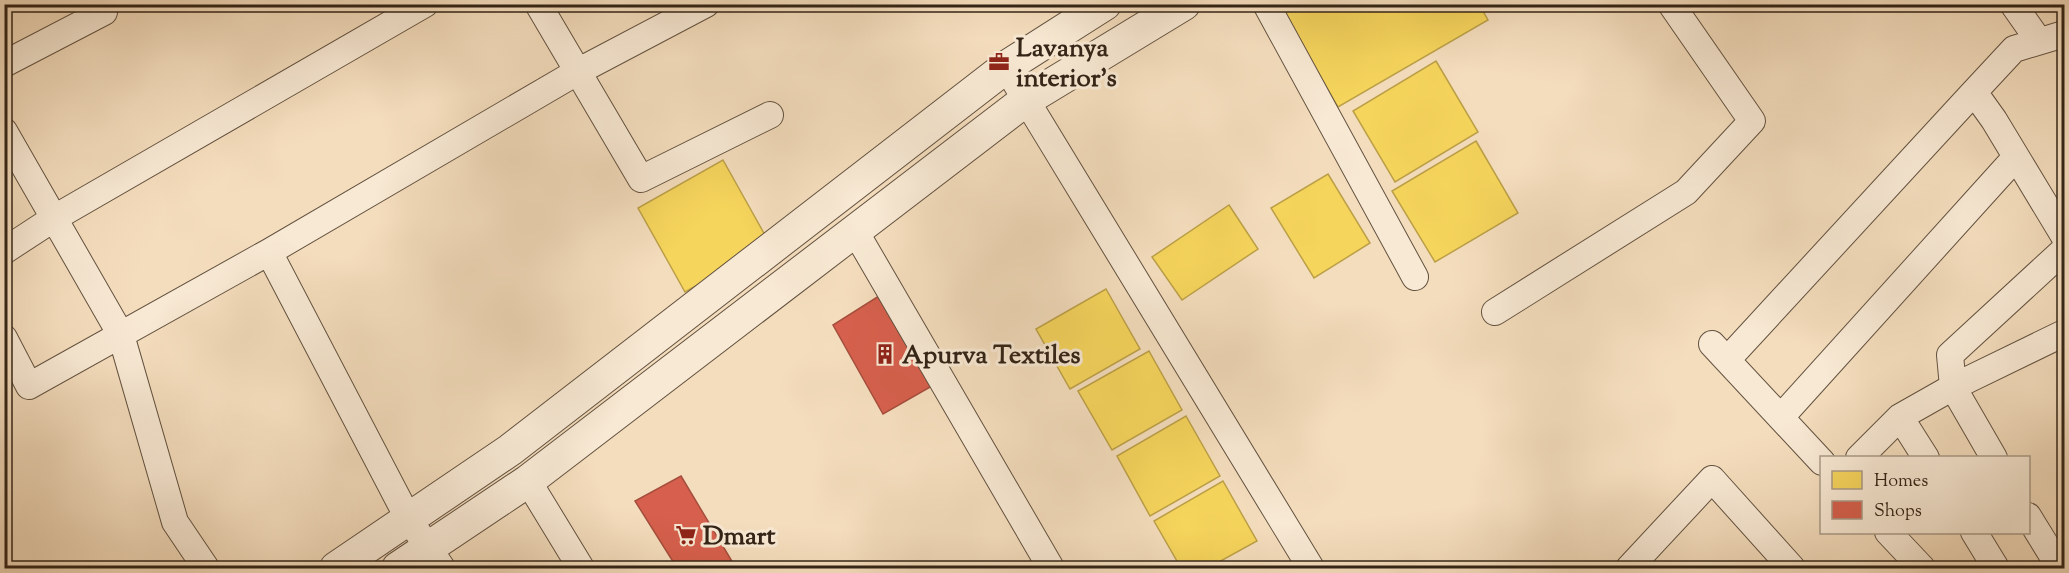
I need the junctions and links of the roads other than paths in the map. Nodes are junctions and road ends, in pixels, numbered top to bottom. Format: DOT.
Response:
graph roads {
  1 [pos="425,4"];
  2 [pos="538,4"];
  3 [pos="706,4"];
  4 [pos="1105,4"];
  5 [pos="1184,4"];
  6 [pos="1266,4"];
  7 [pos="1671,4"];
  8 [pos="2013,4"];
  9 [pos="104,12"];
  10 [pos="2064,34"];
  11 [pos="2039,42"];
  12 [pos="4,64"];
  13 [pos="1006,68"];
  14 [pos="577,72"];
  15 [pos="1974,92"];
  16 [pos="1026,100"];
  17 [pos="770,115"];
  18 [pos="4,131"];
  19 [pos="2016,157"];
  20 [pos="56,217"];
  21 [pos="855,231"];
  22 [pos="2064,236"];
  23 [pos="2064,250"];
  24 [pos="4,251"];
  25 [pos="269,252"];
  26 [pos="1415,277"];
  27 [pos="1495,312"];
  28 [pos="2064,333"];
  29 [pos="122,335"];
  30 [pos="4,338"];
  31 [pos="1953,387"];
  32 [pos="1781,417"];
  33 [pos="1900,417"];
  34 [pos="1861,456"];
  35 [pos="1925,456"];
  36 [pos="1993,456"];
  37 [pos="1820,461"];
  38 [pos="528,481"];
  39 [pos="408,518"];
  40 [pos="2030,519"];
  41 [pos="1890,534"];
  42 [pos="1975,534"];
  43 [pos="435,558"];
  44 [pos="206,568"];
  45 [pos="336,568"];
  46 [pos="398,568"];
  47 [pos="581,568"];
  48 [pos="1051,568"];
  49 [pos="1311,568"];
  50 [pos="1629,568"];
  51 [pos="1792,568"];
  52 [pos="1922,568"];
  53 [pos="1996,568"];
  54 [pos="2060,568"];
  1 -- 20 [label="street"];
  2 -- 14 [label="street"];
  3 -- 14 [label="street"];
  4 -- 13 [label="street"];
  5 -- 16 [label="street"];
  6 -- 26 [label="street"];
  7 -- 27 [label="street"];
  8 -- 11 [label="street"];
  9 -- 12 [label="street"];
  10 -- 11 [label="street"];
  11 -- 15 [label="street"];
  13 -- 16 [label="street"];
  13 -- 39 [label="street"];
  14 -- 17 [label="street"];
  14 -- 25 [label="street"];
  15 -- 19 [label="street"];
  15 -- 32 [label="street"];
  16 -- 21 [label="street"];
  16 -- 49 [label="street"];
  18 -- 20 [label="street"];
  19 -- 22 [label="street"];
  19 -- 32 [label="street"];
  20 -- 24 [label="street"];
  20 -- 29 [label="street"];
  21 -- 38 [label="street"];
  21 -- 48 [label="street"];
  23 -- 31 [label="street"];
  25 -- 29 [label="street"];
  25 -- 39 [label="street"];
  28 -- 31 [label="street"];
  29 -- 30 [label="street"];
  29 -- 44 [label="street"];
  31 -- 33 [label="street"];
  31 -- 36 [label="street"];
  32 -- 37 [label="street"];
  33 -- 34 [label="street"];
  33 -- 35 [label="street"];
  38 -- 43 [label="street"];
  38 -- 47 [label="street"];
  39 -- 43 [label="street"];
  39 -- 45 [label="street"];
  40 -- 54 [label="street"];
  41 -- 52 [label="street"];
  42 -- 53 [label="street"];
  43 -- 46 [label="street"];
  50 -- 51 [label="street"];
}
